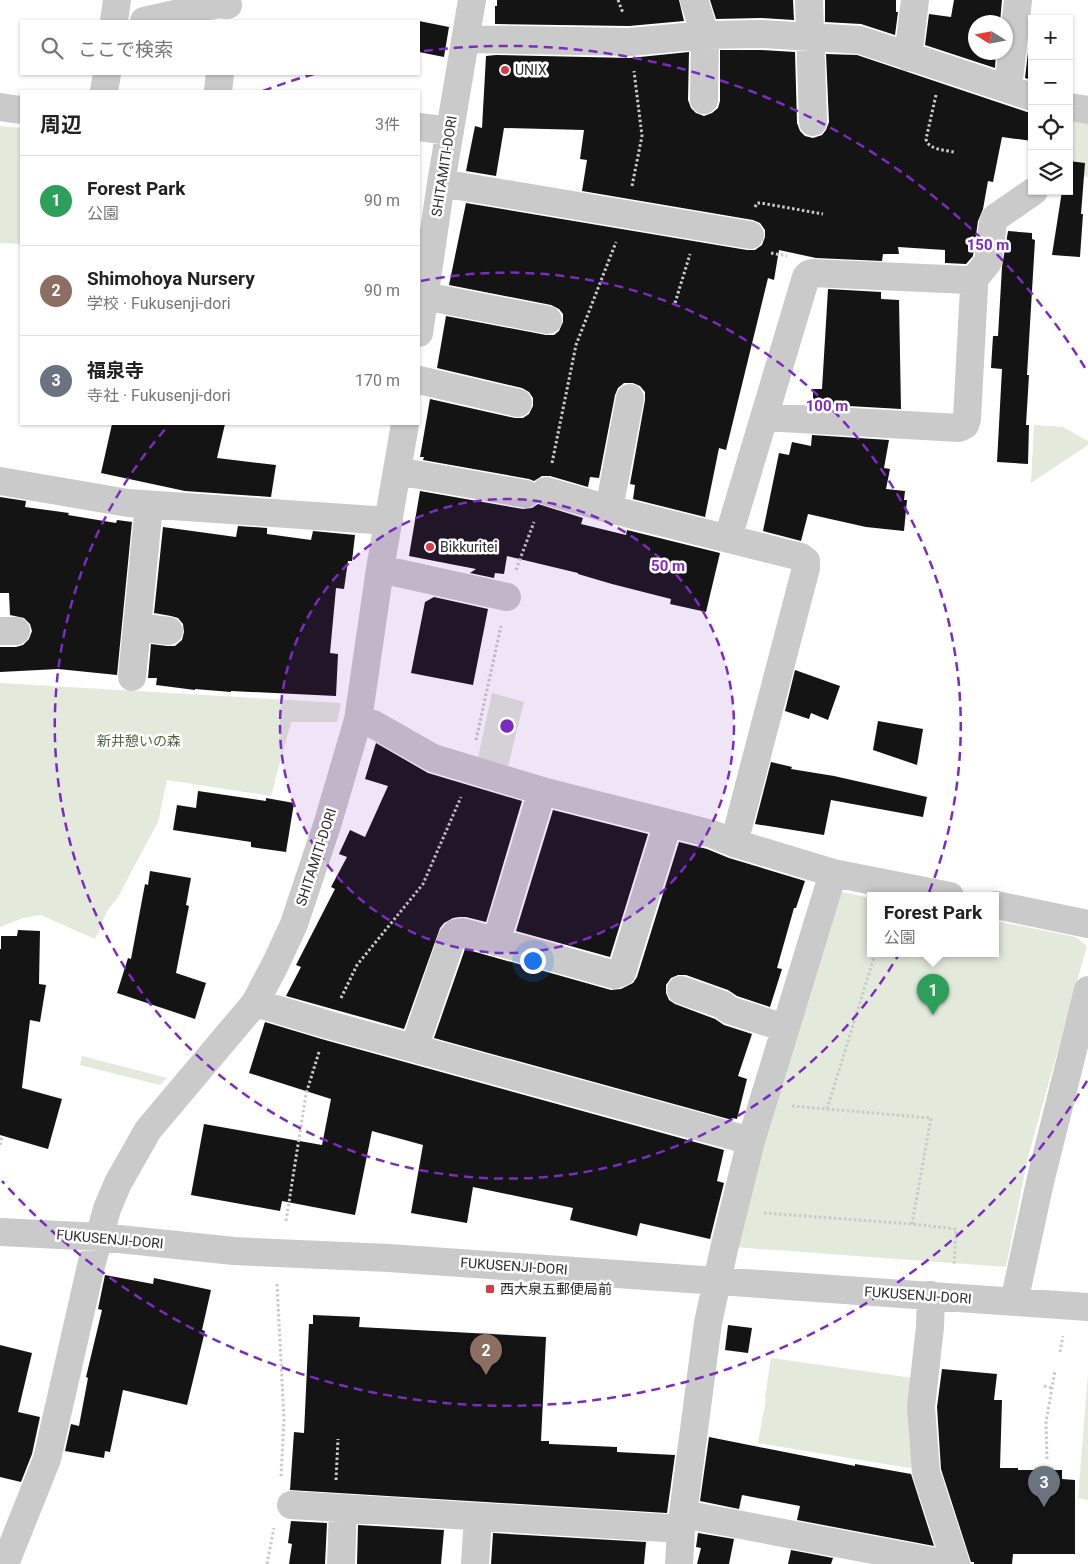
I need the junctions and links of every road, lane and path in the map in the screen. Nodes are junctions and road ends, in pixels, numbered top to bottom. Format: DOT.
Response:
graph roads {
  1 [pos="117,0"];
  2 [pos="472,0"];
  3 [pos="694,0"];
  4 [pos="809,0"];
  5 [pos="915,0"];
  6 [pos="1018,0"];
  7 [pos="228,9"];
  8 [pos="114,20"];
  9 [pos="148,20"];
  10 [pos="704,35"];
  11 [pos="811,37"];
  12 [pos="466,39"];
  13 [pos="630,42"];
  14 [pos="908,57"];
  15 [pos="942,68"];
  16 [pos="107,75"];
  17 [pos="220,75"];
  18 [pos="104,90"];
  19 [pos="218,90"];
  20 [pos="1020,93"];
  21 [pos="704,100"];
  22 [pos="0,108"];
  23 [pos="1073,108"];
  24 [pos="20,110"];
  25 [pos="1088,110"];
  26 [pos="813,122"];
  27 [pos="420,126"];
  28 [pos="450,131"];
  29 [pos="954,152"];
  30 [pos="441,183"];
  31 [pos="1028,195"];
  32 [pos="626,214"];
  33 [pos="823,214"];
  34 [pos="698,227"];
  35 [pos="750,236"];
  36 [pos="809,274"];
  37 [pos="972,282"];
  38 [pos="424,296"];
  39 [pos="675,303"];
  40 [pos="548,320"];
  41 [pos="420,326"];
  42 [pos="420,380"];
  43 [pos="630,398"];
  44 [pos="518,403"];
  45 [pos="764,418"];
  46 [pos="405,425"];
  47 [pos="397,471"];
  48 [pos="0,481"];
  49 [pos="149,504"];
  50 [pos="609,509"];
  51 [pos="389,522"];
  52 [pos="728,538"];
  53 [pos="380,569"];
  54 [pos="507,597"];
  55 [pos="137,627"];
  56 [pos="169,631"];
  57 [pos="132,677"];
  58 [pos="358,720"];
  59 [pos="469,769"];
  60 [pos="542,790"];
  61 [pos="668,823"];
  62 [pos="734,843"];
  63 [pos="833,873"];
  64 [pos="930,892"];
  65 [pos="999,906"];
  66 [pos="1088,924"];
  67 [pos="496,942"];
  68 [pos="874,957"];
  69 [pos="681,990"];
  70 [pos="1088,990"];
  71 [pos="255,1003"];
  72 [pos="329,1025"];
  73 [pos="786,1028"];
  74 [pos="414,1048"];
  75 [pos="762,1104"];
  76 [pos="827,1109"];
  77 [pos="2,1136"];
  78 [pos="751,1141"];
  79 [pos="0,1145"];
  80 [pos="734,1211"];
  81 [pos="286,1221"];
  82 [pos="912,1224"];
  83 [pos="0,1232"];
  84 [pos="100,1237"];
  85 [pos="954,1266"];
  86 [pos="717,1281"];
  87 [pos="277,1284"];
  88 [pos="931,1295"];
  89 [pos="1014,1302"];
  90 [pos="1088,1307"];
  91 [pos="1063,1336"];
  92 [pos="1060,1352"];
  93 [pos="1055,1371"];
  94 [pos="1044,1386"];
  95 [pos="1052,1388"];
  96 [pos="338,1439"];
  97 [pos="1047,1459"];
  98 [pos="282,1504"];
  99 [pos="339,1508"];
  100 [pos="478,1517"];
  101 [pos="682,1521"];
  102 [pos="954,1561"];
  103 [pos="5,1564"];
  104 [pos="267,1564"];
  105 [pos="341,1564"];
  106 [pos="475,1564"];
  107 [pos="679,1564"];
  1 -- 8 [label="street"];
  2 -- 12 [label="street, SHITAMITI-DORI"];
  3 -- 10 [label="street"];
  4 -- 11 [label="street"];
  5 -- 14 [label="street"];
  6 -- 20 [label="street"];
  7 -- 9 [label="street"];
  10 -- 11 [label="street"];
  10 -- 13 [label="street"];
  10 -- 21 [label="street"];
  11 -- 14 [label="street"];
  11 -- 26 [label="street"];
  12 -- 13 [label="street"];
  12 -- 28 [label="street, SHITAMITI-DORI"];
  13 -- 32 [label="path"];
  14 -- 15 [label="street"];
  15 -- 20 [label="street"];
  15 -- 29 [label="path"];
  16 -- 18 [label="street"];
  17 -- 19 [label="street"];
  22 -- 24 [label="street"];
  23 -- 25 [label="street"];
  27 -- 28 [label="street"];
  28 -- 30 [label="street, SHITAMITI-DORI"];
  30 -- 32 [label="street"];
  30 -- 38 [label="street, SHITAMITI-DORI"];
  31 -- 37 [label="street"];
  32 -- 34 [label="street"];
  33 -- 35 [label="path"];
  34 -- 35 [label="street"];
  34 -- 39 [label="path"];
  35 -- 36 [label="path"];
  36 -- 37 [label="street"];
  36 -- 45 [label="street"];
  37 -- 45 [label="street"];
  38 -- 40 [label="street"];
  38 -- 41 [label="street, SHITAMITI-DORI"];
  42 -- 44 [label="street"];
  43 -- 50 [label="street"];
  45 -- 52 [label="street"];
  46 -- 47 [label="street, SHITAMITI-DORI"];
  47 -- 50 [label="street"];
  47 -- 51 [label="street, SHITAMITI-DORI"];
  48 -- 49 [label="street"];
  49 -- 51 [label="street"];
  49 -- 55 [label="street"];
  50 -- 52 [label="street"];
  51 -- 53 [label="street, SHITAMITI-DORI"];
  52 -- 62 [label="street"];
  53 -- 54 [label="street"];
  53 -- 58 [label="street, SHITAMITI-DORI"];
  55 -- 56 [label="street"];
  55 -- 57 [label="street"];
  58 -- 59 [label="street"];
  58 -- 71 [label="street, SHITAMITI-DORI"];
  59 -- 60 [label="street"];
  59 -- 72 [label="path"];
  60 -- 61 [label="street"];
  60 -- 67 [label="street"];
  61 -- 62 [label="street"];
  61 -- 67 [label="street"];
  62 -- 63 [label="street"];
  63 -- 64 [label="street"];
  63 -- 73 [label="street"];
  65 -- 66 [label="street"];
  67 -- 74 [label="street"];
  68 -- 76 [label="path"];
  69 -- 73 [label="street"];
  70 -- 89 [label="street"];
  71 -- 72 [label="street"];
  71 -- 84 [label="street, SHITAMITI-DORI"];
  72 -- 74 [label="street"];
  72 -- 81 [label="path"];
  73 -- 75 [label="street"];
  74 -- 78 [label="street"];
  75 -- 76 [label="path"];
  75 -- 78 [label="street"];
  76 -- 82 [label="path"];
  77 -- 79 [label="path"];
  78 -- 80 [label="street"];
  80 -- 82 [label="path"];
  80 -- 86 [label="street"];
  82 -- 85 [label="path"];
  83 -- 84 [label="street, FUKUSENJI-DORI"];
  84 -- 86 [label="street, FUKUSENJI-DORI"];
  84 -- 103 [label="street, SHITAMITI-DORI"];
  86 -- 88 [label="street, FUKUSENJI-DORI"];
  86 -- 101 [label="street"];
  87 -- 98 [label="path"];
  88 -- 89 [label="street, FUKUSENJI-DORI"];
  88 -- 102 [label="street"];
  89 -- 90 [label="street, FUKUSENJI-DORI"];
  91 -- 92 [label="path"];
  93 -- 95 [label="path"];
  94 -- 95 [label="path"];
  95 -- 97 [label="path"];
  96 -- 99 [label="path"];
  98 -- 99 [label="street"];
  98 -- 104 [label="path"];
  99 -- 100 [label="street"];
  99 -- 105 [label="street"];
  100 -- 101 [label="street"];
  100 -- 106 [label="street"];
  101 -- 102 [label="street"];
  101 -- 107 [label="street"];
}
